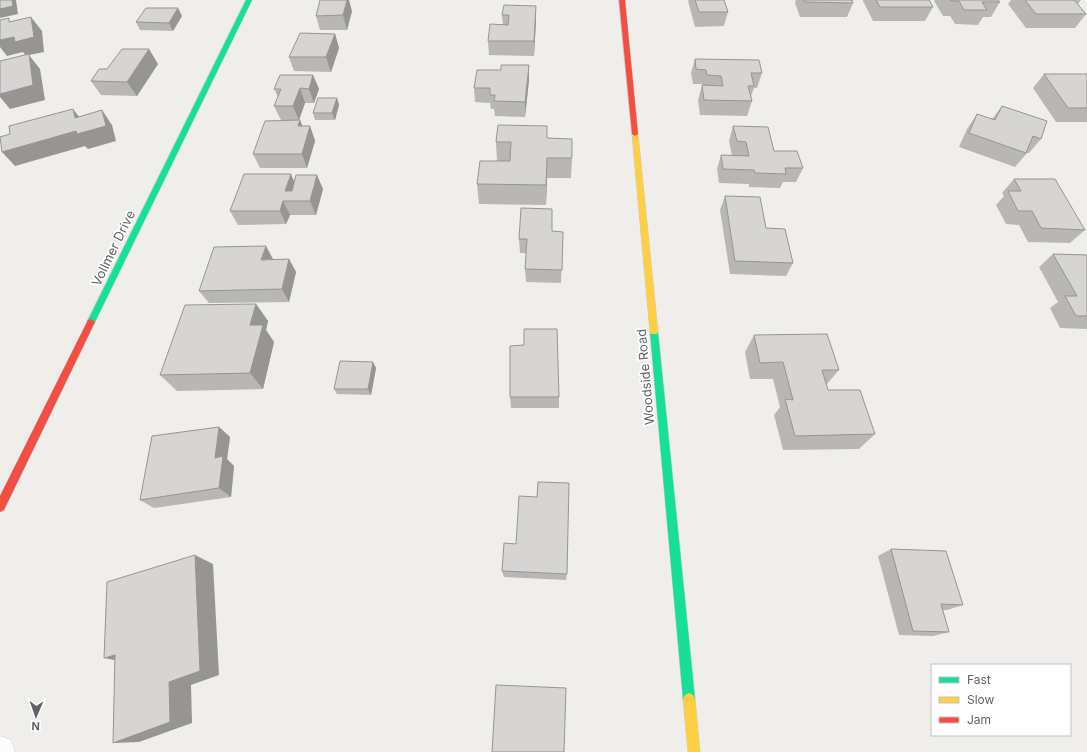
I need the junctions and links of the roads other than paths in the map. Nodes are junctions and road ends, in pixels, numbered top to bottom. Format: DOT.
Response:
graph roads {
  1 [pos="249,0"];
  2 [pos="622,0"];
  3 [pos="0,507"];
  4 [pos="694,752"];
  1 -- 3 [label="street, Vollmer Drive"];
  2 -- 4 [label="street, Woodside Road"];
}
